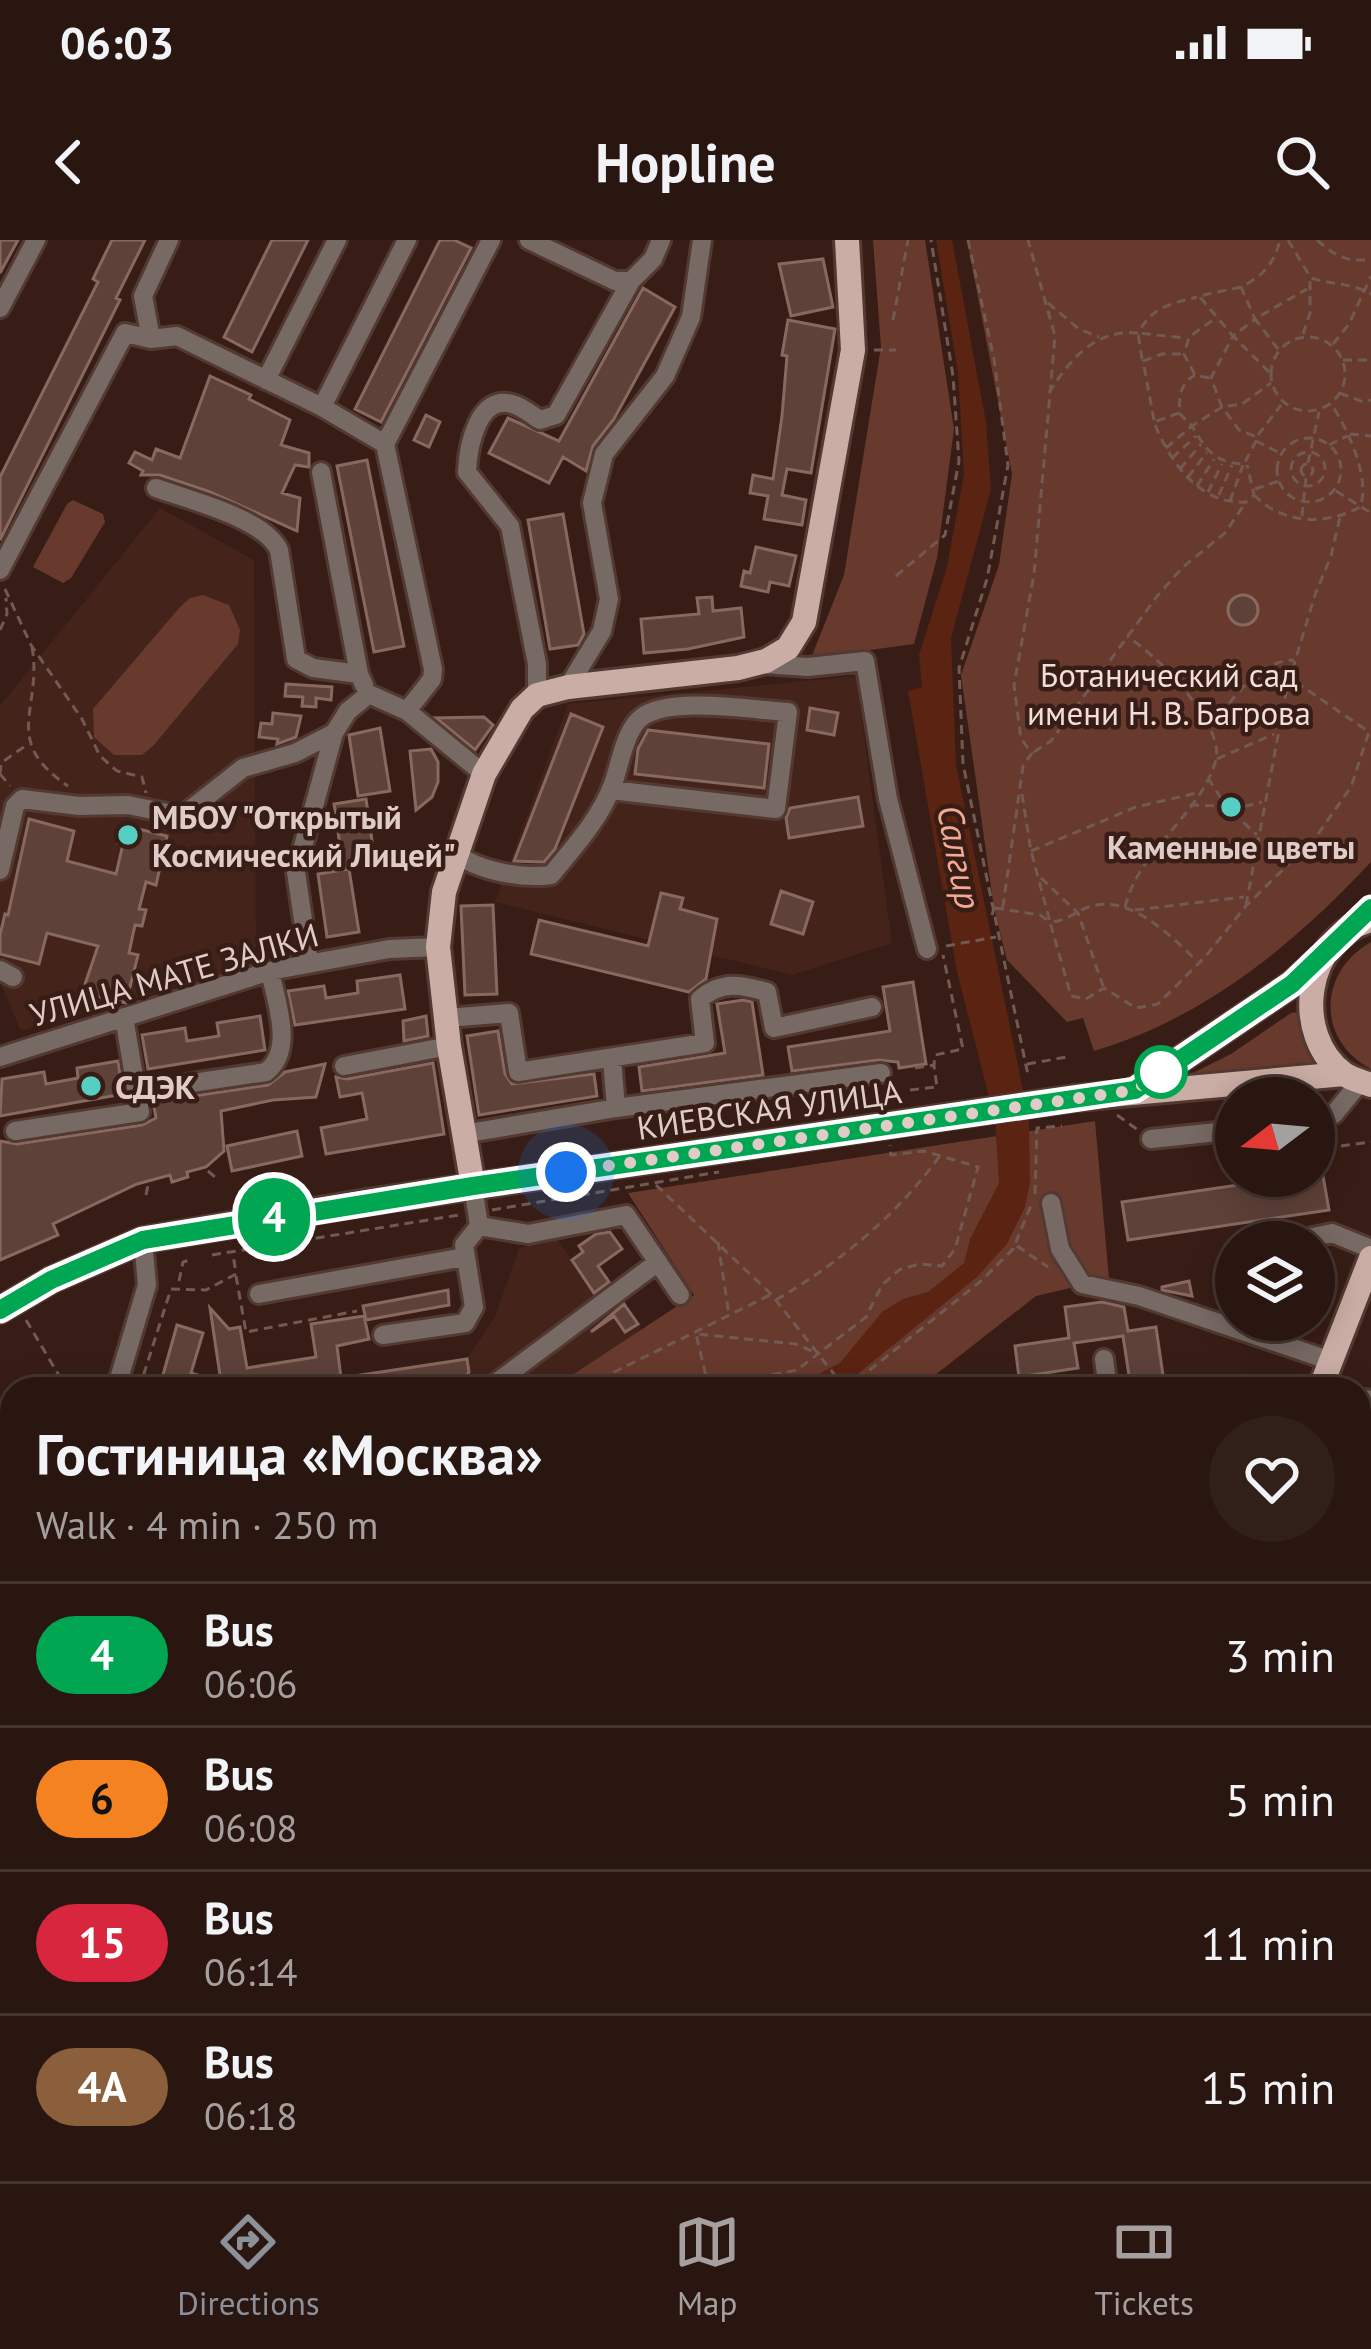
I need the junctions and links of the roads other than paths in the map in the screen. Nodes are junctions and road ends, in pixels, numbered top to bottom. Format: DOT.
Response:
graph roads {
  1 [pos="36,240"];
  2 [pos="169,240"];
  3 [pos="337,240"];
  4 [pos="490,240"];
  5 [pos="529,240"];
  6 [pos="661,240"];
  7 [pos="702,240"];
  8 [pos="847,240"];
  9 [pos="401,242"];
  10 [pos="0,263"];
  11 [pos="19,273"];
  12 [pos="631,281"];
  13 [pos="0,308"];
  14 [pos="152,339"];
  15 [pos="266,380"];
  16 [pos="322,407"];
  17 [pos="385,443"];
  18 [pos="321,472"];
  19 [pos="156,488"];
  20 [pos="3,579"];
  21 [pos="758,663"];
  22 [pos="359,674"];
  23 [pos="568,687"];
  24 [pos="369,694"];
  25 [pos="537,695"];
  26 [pos="407,711"];
  27 [pos="334,733"];
  28 [pos="484,774"];
  29 [pos="611,790"];
  30 [pos="455,853"];
  31 [pos="0,870"];
  32 [pos="1366,918"];
  33 [pos="438,947"];
  34 [pos="934,948"];
  35 [pos="1324,955"];
  36 [pos="310,961"];
  37 [pos="270,971"];
  38 [pos="872,1007"];
  39 [pos="124,1017"];
  40 [pos="446,1018"];
  41 [pos="449,1046"];
  42 [pos="0,1057"];
  43 [pos="612,1059"];
  44 [pos="344,1066"];
  45 [pos="881,1073"];
  46 [pos="1359,1080"];
  47 [pos="138,1090"];
  48 [pos="1135,1090"];
  49 [pos="616,1108"];
  50 [pos="1335,1113"];
  51 [pos="15,1131"];
  52 [pos="1215,1132"];
  53 [pos="463,1135"];
  54 [pos="1151,1139"];
  55 [pos="473,1186"];
  56 [pos="1051,1203"];
  57 [pos="477,1219"];
  58 [pos="1335,1234"];
  59 [pos="143,1240"];
  60 [pos="1371,1249"];
  61 [pos="464,1257"];
  62 [pos="1371,1258"];
  63 [pos="658,1262"];
  64 [pos="259,1294"];
  65 [pos="680,1295"];
  66 [pos="0,1310"];
  67 [pos="383,1335"];
  68 [pos="1104,1358"];
  69 [pos="1331,1361"];
  70 [pos="120,1377"];
  71 [pos="504,1377"];
  72 [pos="1106,1377"];
  73 [pos="1325,1377"];
  1 -- 11 [label="street"];
  2 -- 14 [label="street"];
  3 -- 15 [label="street"];
  4 -- 17 [label="street"];
  5 -- 12 [label="street"];
  6 -- 12 [label="street"];
  7 -- 23 [label="street"];
  8 -- 21 [label="main road"];
  9 -- 16 [label="street"];
  10 -- 11 [label="street"];
  11 -- 13 [label="street"];
  12 -- 25 [label="street"];
  14 -- 15 [label="street"];
  14 -- 20 [label="street"];
  15 -- 16 [label="street"];
  16 -- 17 [label="street"];
  17 -- 26 [label="street"];
  18 -- 22 [label="street"];
  19 -- 22 [label="street"];
  21 -- 23 [label="main road"];
  21 -- 34 [label="street"];
  22 -- 24 [label="street"];
  23 -- 25 [label="main road"];
  24 -- 26 [label="street"];
  24 -- 27 [label="street"];
  25 -- 28 [label="main road"];
  26 -- 28 [label="street"];
  27 -- 31 [label="street"];
  27 -- 36 [label="street"];
  28 -- 30 [label="main road"];
  29 -- 29 [label="street"];
  29 -- 30 [label="street"];
  30 -- 33 [label="main road"];
  32 -- 35 [label="main road, КИЕВСКАЯ УЛИЦА"];
  33 -- 36 [label="street, УЛИЦА МАТЕ ЗАЛКИ"];
  33 -- 40 [label="main road"];
  35 -- 46 [label="main road"];
  35 -- 48 [label="main road, КИЕВСКАЯ УЛИЦА"];
  36 -- 37 [label="street, УЛИЦА МАТЕ ЗАЛКИ"];
  37 -- 39 [label="street, УЛИЦА МАТЕ ЗАЛКИ"];
  37 -- 47 [label="street"];
  38 -- 43 [label="street"];
  39 -- 42 [label="street, УЛИЦА МАТЕ ЗАЛКИ"];
  39 -- 47 [label="street"];
  40 -- 41 [label="main road"];
  40 -- 43 [label="street"];
  41 -- 44 [label="street"];
  41 -- 53 [label="main road"];
  43 -- 49 [label="street"];
  45 -- 49 [label="street"];
  46 -- 48 [label="main road, КИЕВСКАЯ УЛИЦА"];
  46 -- 50 [label="street"];
  47 -- 51 [label="street"];
  48 -- 55 [label="main road, КИЕВСКАЯ УЛИЦА, bridge"];
  49 -- 53 [label="street"];
  52 -- 54 [label="street"];
  53 -- 55 [label="main road"];
  55 -- 57 [label="street"];
  55 -- 59 [label="main road, КИЕВСКАЯ УЛИЦА"];
  56 -- 69 [label="street"];
  57 -- 61 [label="street"];
  57 -- 63 [label="street"];
  58 -- 60 [label="street"];
  59 -- 66 [label="main road, КИЕВСКАЯ УЛИЦА"];
  59 -- 70 [label="street"];
  61 -- 64 [label="street"];
  61 -- 67 [label="street"];
  62 -- 69 [label="main road"];
  63 -- 65 [label="street"];
  63 -- 71 [label="street"];
  68 -- 72 [label="street"];
  69 -- 73 [label="main road"];
}
